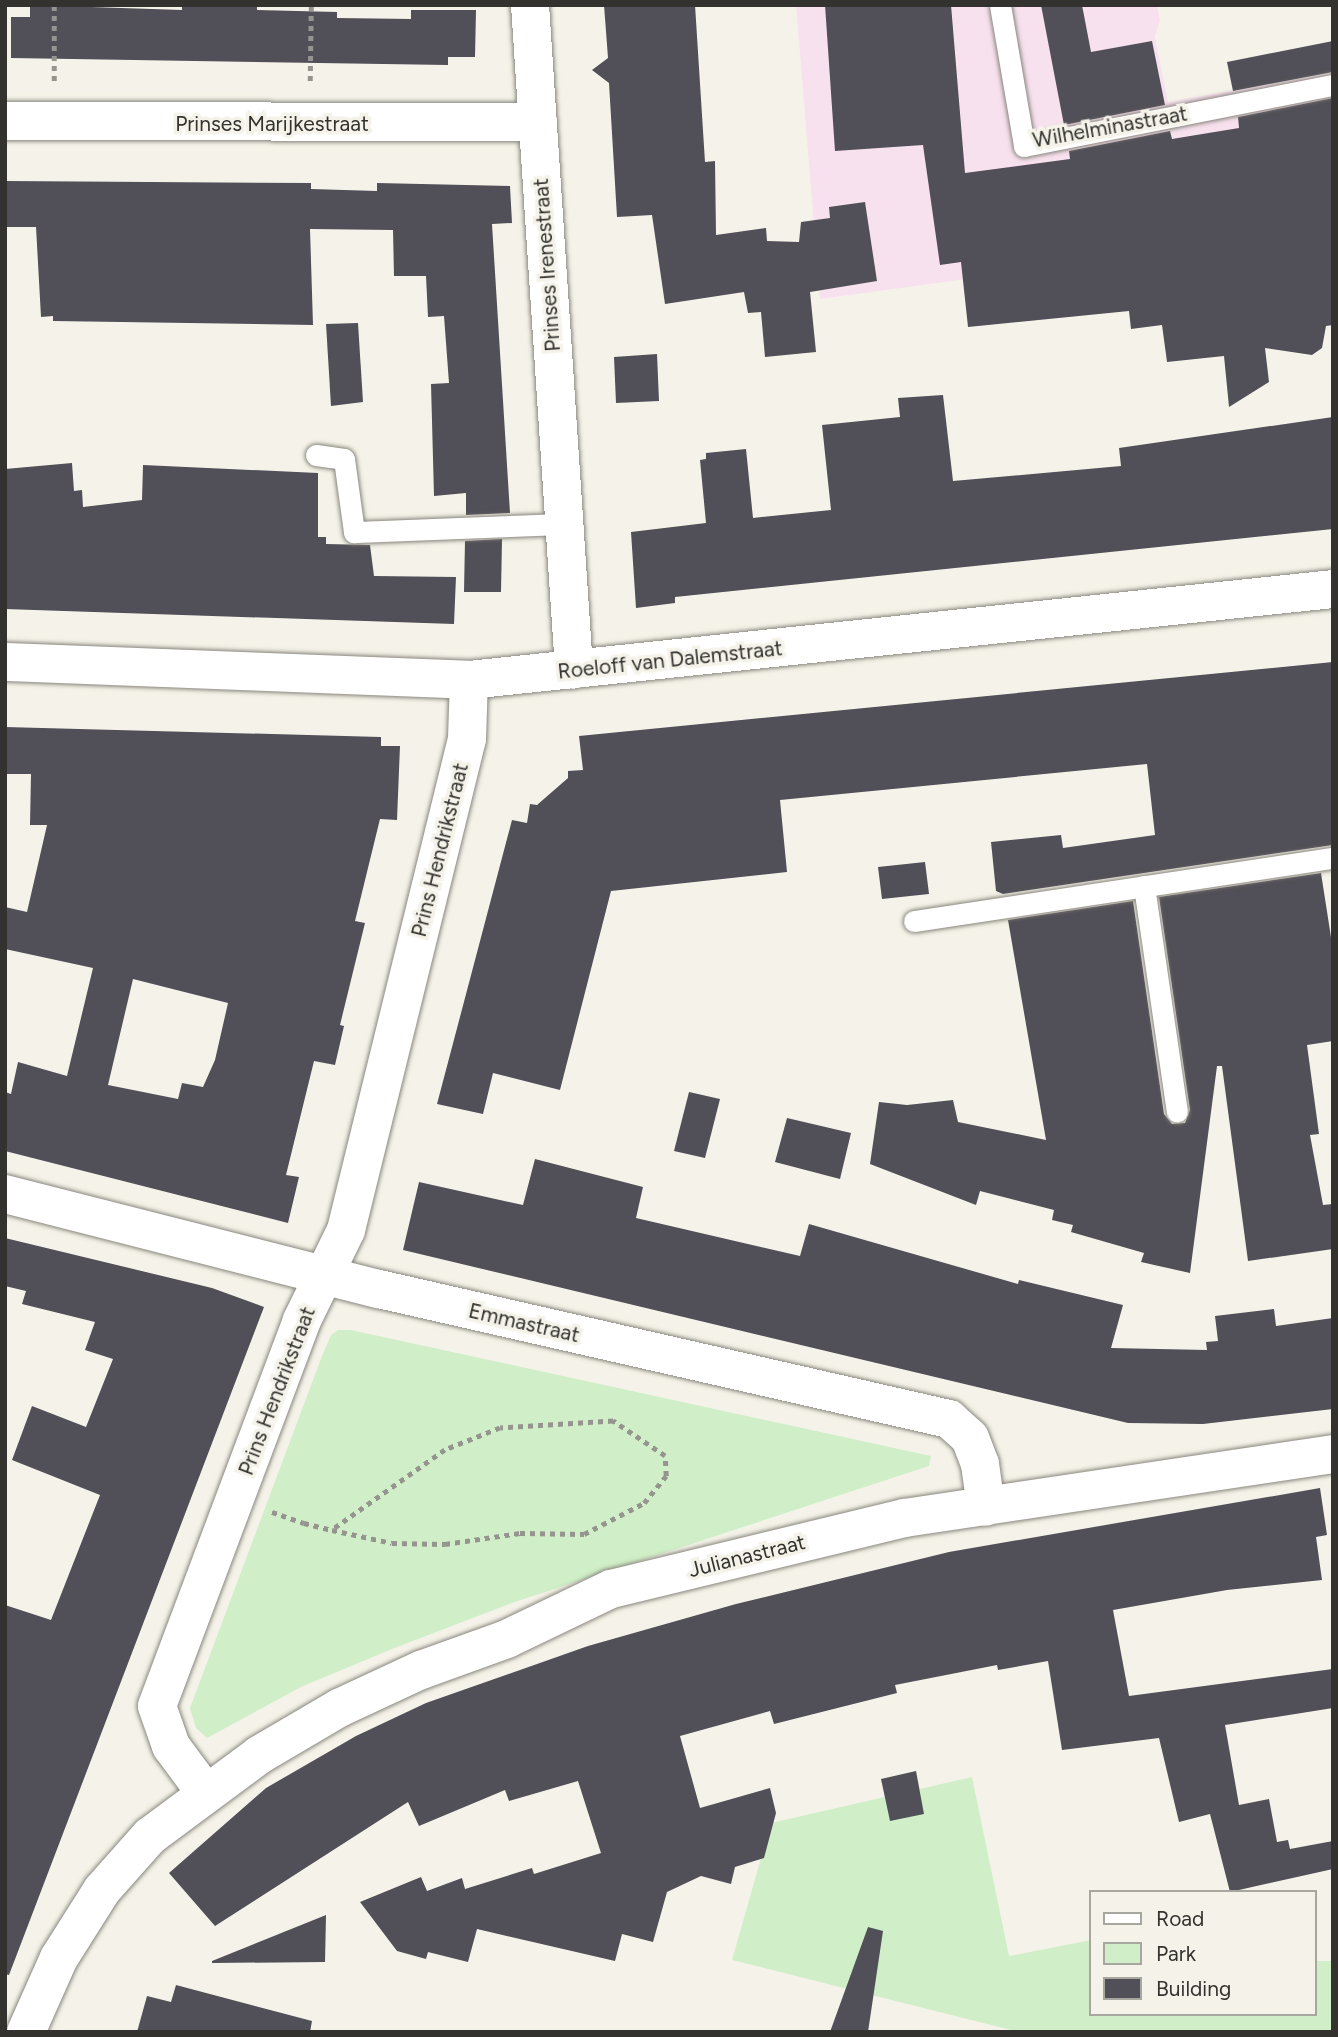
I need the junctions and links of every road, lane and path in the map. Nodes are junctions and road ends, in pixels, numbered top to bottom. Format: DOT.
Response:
graph roads {
  1 [pos="54,5"];
  2 [pos="311,5"];
  3 [pos="530,5"];
  4 [pos="1000,5"];
  5 [pos="1333,85"];
  6 [pos="5,121"];
  7 [pos="53,122"];
  8 [pos="538,122"];
  9 [pos="309,124"];
  10 [pos="316,455"];
  11 [pos="564,524"];
  12 [pos="1333,589"];
  13 [pos="5,662"];
  14 [pos="574,670"];
  15 [pos="469,680"];
  16 [pos="1333,858"];
  17 [pos="1143,886"];
  18 [pos="914,921"];
  19 [pos="1177,1112"];
  20 [pos="5,1194"];
  21 [pos="326,1273"];
  22 [pos="1333,1454"];
  23 [pos="235,1499"];
  24 [pos="986,1507"];
  25 [pos="332,1530"];
  26 [pos="205,1792"];
  27 [pos="26,2032"];
  1 -- 7 [label="path"];
  2 -- 9 [label="path"];
  3 -- 8 [label="street, Prinses Irenestraat"];
  4 -- 5 [label="lane, Wilhelminastraat"];
  6 -- 7 [label="street, Prinses Marijkestraat"];
  7 -- 9 [label="street, Prinses Marijkestraat"];
  8 -- 9 [label="street, Prinses Marijkestraat"];
  8 -- 11 [label="street, Prinses Irenestraat"];
  10 -- 11 [label="lane"];
  11 -- 14 [label="street, Prinses Irenestraat"];
  12 -- 14 [label="street, Roeloff van Dalemstraat"];
  13 -- 15 [label="street, Roeloff van Dalemstraat"];
  14 -- 15 [label="street, Roeloff van Dalemstraat"];
  15 -- 21 [label="street, Prins Hendrikstraat"];
  16 -- 17 [label="lane"];
  17 -- 18 [label="lane"];
  17 -- 19 [label="lane"];
  20 -- 21 [label="street, Emmastraat"];
  21 -- 23 [label="street, Prins Hendrikstraat"];
  21 -- 24 [label="street, Emmastraat"];
  22 -- 24 [label="street, Julianastraat"];
  23 -- 25 [label="path"];
  23 -- 26 [label="street, Prins Hendrikstraat"];
  24 -- 26 [label="street, Julianastraat"];
  25 -- 25 [label="path"];
  26 -- 27 [label="street"];
}
